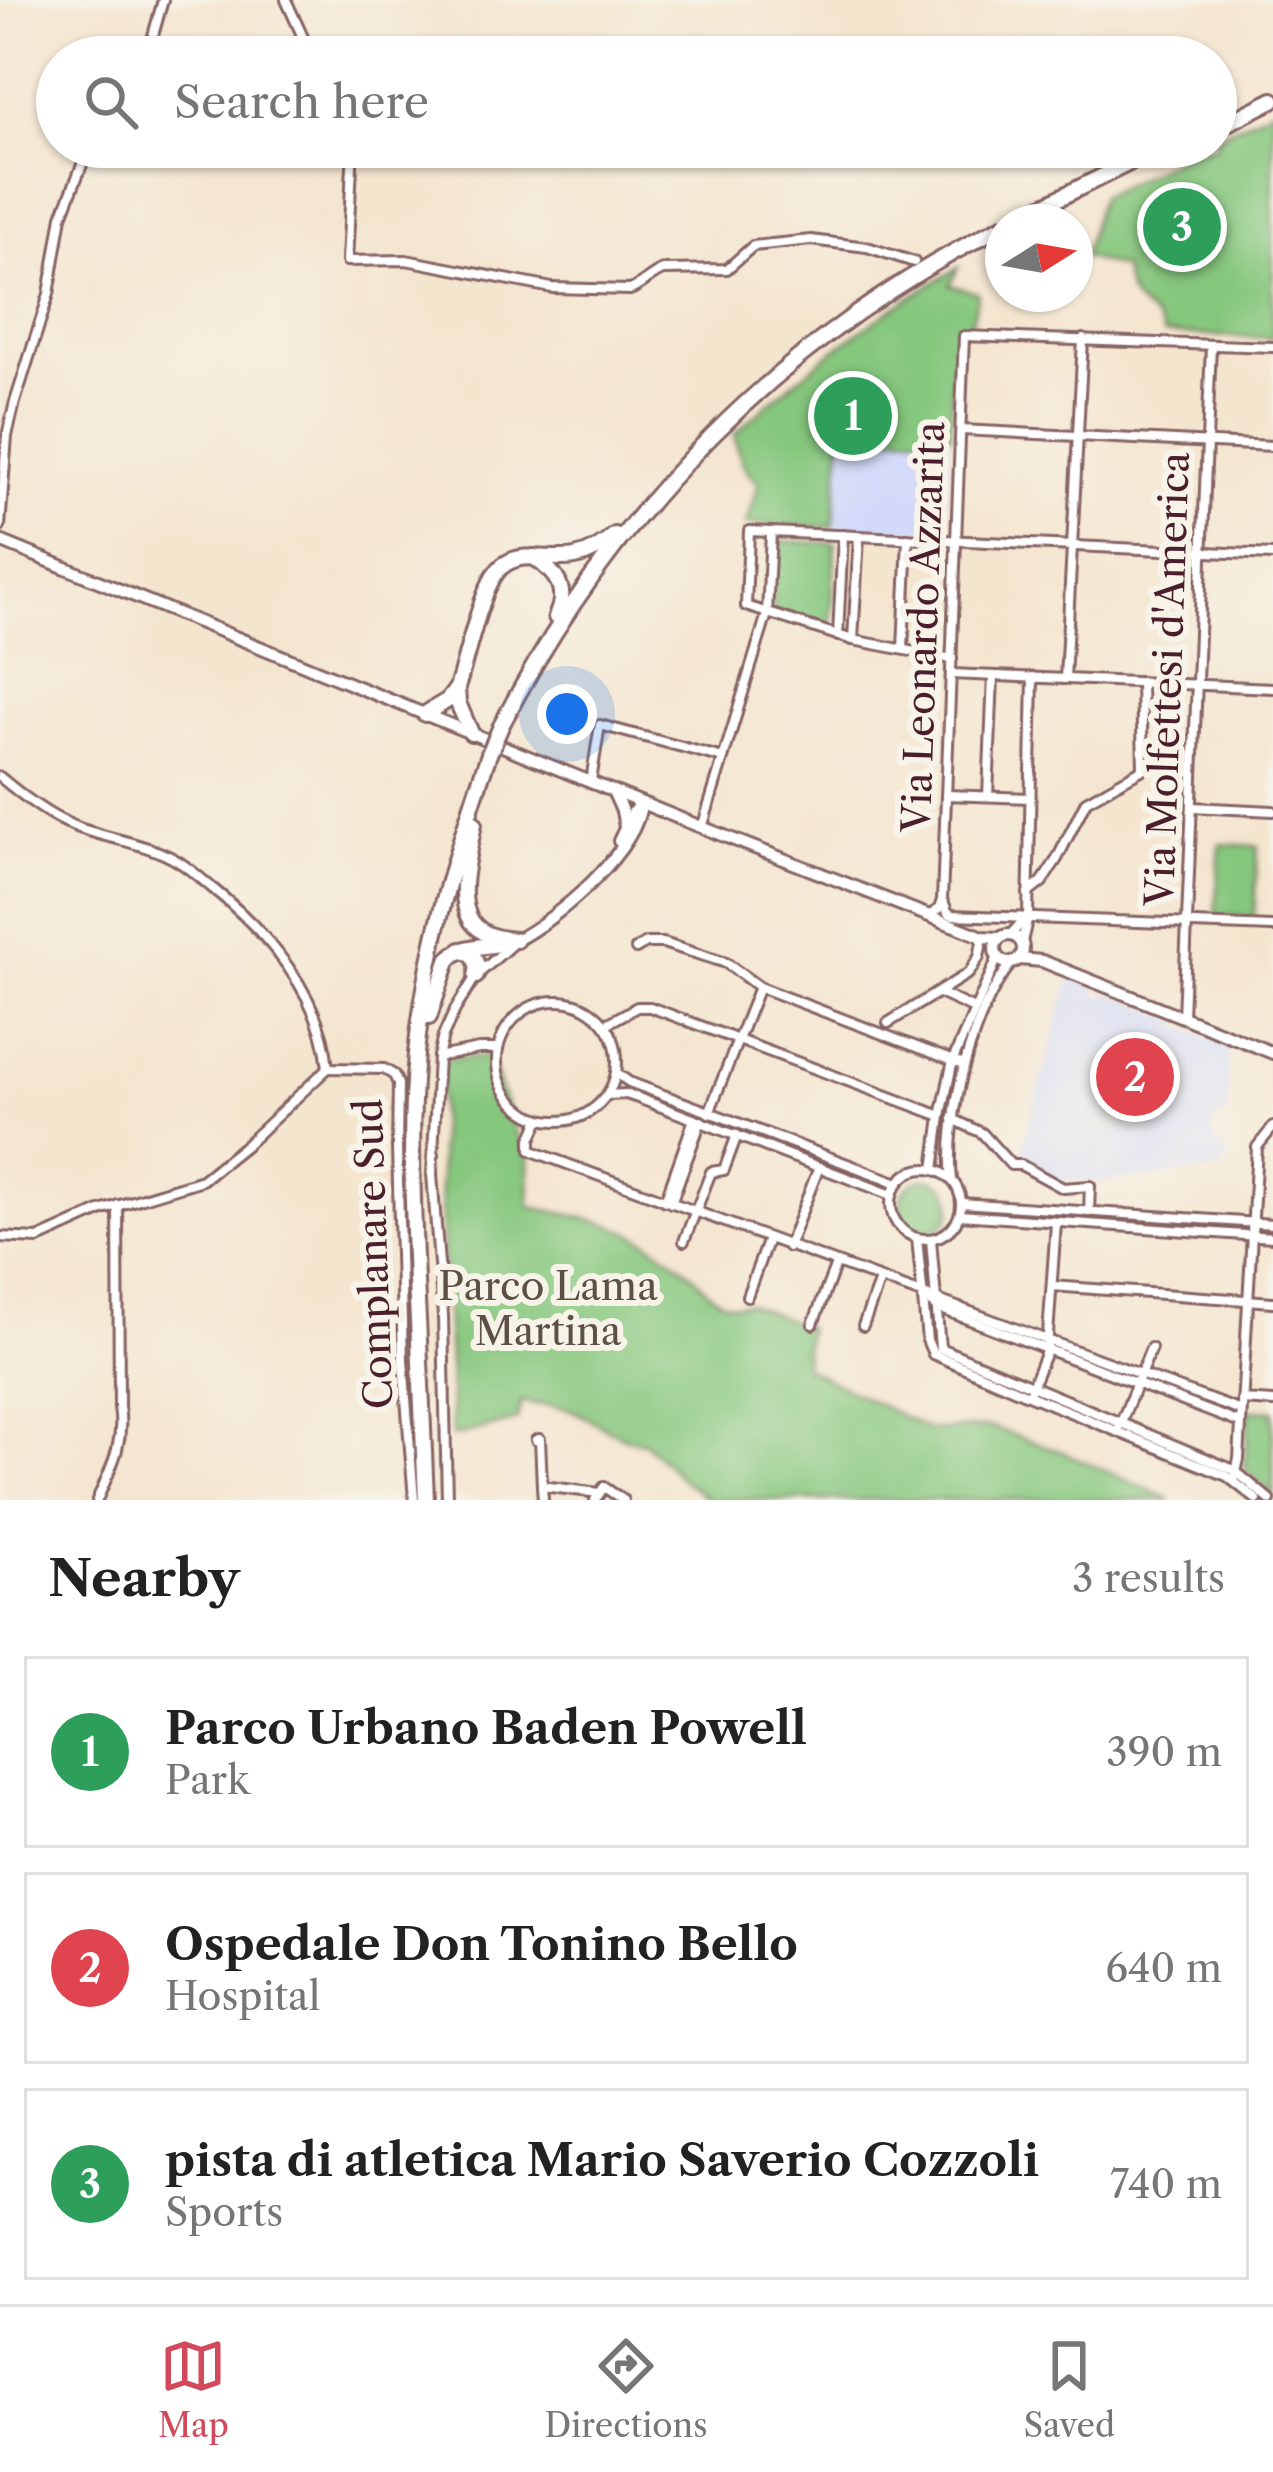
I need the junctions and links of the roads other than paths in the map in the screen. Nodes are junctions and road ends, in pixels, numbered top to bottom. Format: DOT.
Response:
graph roads {
  1 [pos="163,0"];
  2 [pos="286,0"];
  3 [pos="153,36"];
  4 [pos="302,36"];
  5 [pos="1273,96"];
  6 [pos="1237,111"];
  7 [pos="1237,117"];
  8 [pos="81,168"];
  9 [pos="351,168"];
  10 [pos="1119,168"];
  11 [pos="1138,168"];
  12 [pos="1047,204"];
  13 [pos="1066,204"];
  14 [pos="985,235"];
  15 [pos="985,245"];
  16 [pos="914,262"];
  17 [pos="1083,339"];
  18 [pos="1211,344"];
  19 [pos="1273,347"];
  20 [pos="961,430"];
  21 [pos="1078,436"];
  22 [pos="1207,442"];
  23 [pos="1273,446"];
  24 [pos="653,498"];
  25 [pos="0,527"];
  26 [pos="770,532"];
  27 [pos="843,536"];
  28 [pos="859,536"];
  29 [pos="908,538"];
  30 [pos="0,541"];
  31 [pos="956,541"];
  32 [pos="1072,546"];
  33 [pos="1202,551"];
  34 [pos="1273,555"];
  35 [pos="534,557"];
  36 [pos="766,614"];
  37 [pos="838,636"];
  38 [pos="853,640"];
  39 [pos="903,650"];
  40 [pos="952,658"];
  41 [pos="530,671"];
  42 [pos="952,674"];
  43 [pos="993,676"];
  44 [pos="1033,677"];
  45 [pos="1065,679"];
  46 [pos="1141,682"];
  47 [pos="1197,685"];
  48 [pos="1273,688"];
  49 [pos="454,697"];
  50 [pos="424,714"];
  51 [pos="446,722"];
  52 [pos="505,728"];
  53 [pos="471,733"];
  54 [pos="493,756"];
  55 [pos="723,758"];
  56 [pos="0,777"];
  57 [pos="591,782"];
  58 [pos="613,791"];
  59 [pos="946,795"];
  60 [pos="988,796"];
  61 [pos="1030,798"];
  62 [pos="641,803"];
  63 [pos="1192,807"];
  64 [pos="1273,811"];
  65 [pos="672,816"];
  66 [pos="474,823"];
  67 [pos="702,827"];
  68 [pos="629,829"];
  69 [pos="1028,893"];
  70 [pos="942,900"];
  71 [pos="929,916"];
  72 [pos="961,916"];
  73 [pos="1028,916"];
  74 [pos="1187,923"];
  75 [pos="1273,926"];
  76 [pos="516,940"];
  77 [pos="997,942"];
  78 [pos="1023,944"];
  79 [pos="636,949"];
  80 [pos="460,950"];
  81 [pos="1016,961"];
  82 [pos="1042,961"];
  83 [pos="476,976"];
  84 [pos="759,986"];
  85 [pos="938,993"];
  86 [pos="974,1009"];
  87 [pos="430,1017"];
  88 [pos="1183,1017"];
  89 [pos="888,1023"];
  90 [pos="605,1025"];
  91 [pos="737,1040"];
  92 [pos="497,1049"];
  93 [pos="1273,1052"];
  94 [pos="437,1057"];
  95 [pos="952,1060"];
  96 [pos="964,1065"];
  97 [pos="328,1068"];
  98 [pos="616,1073"];
  99 [pos="606,1095"];
  100 [pos="709,1112"];
  101 [pos="940,1116"];
  102 [pos="539,1119"];
  103 [pos="953,1119"];
  104 [pos="700,1121"];
  105 [pos="1273,1127"];
  106 [pos="737,1135"];
  107 [pos="808,1149"];
  108 [pos="803,1160"];
  109 [pos="819,1167"];
  110 [pos="934,1170"];
  111 [pos="952,1180"];
  112 [pos="898,1183"];
  113 [pos="892,1195"];
  114 [pos="668,1202"];
  115 [pos="962,1203"];
  116 [pos="118,1204"];
  117 [pos="696,1212"];
  118 [pos="1093,1212"];
  119 [pos="960,1215"];
  120 [pos="1156,1217"];
  121 [pos="1252,1222"];
  122 [pos="1056,1223"];
  123 [pos="1273,1223"];
  124 [pos="1096,1225"];
  125 [pos="1155,1229"];
  126 [pos="1252,1236"];
  127 [pos="0,1238"];
  128 [pos="917,1238"];
  129 [pos="1273,1238"];
  130 [pos="768,1239"];
  131 [pos="931,1239"];
  132 [pos="684,1241"];
  133 [pos="788,1246"];
  134 [pos="836,1264"];
  135 [pos="880,1280"];
  136 [pos="1052,1286"];
  137 [pos="923,1295"];
  138 [pos="747,1296"];
  139 [pos="1248,1300"];
  140 [pos="936,1302"];
  141 [pos="1273,1302"];
  142 [pos="813,1324"];
  143 [pos="863,1327"];
  144 [pos="1048,1344"];
  145 [pos="1151,1348"];
  146 [pos="937,1351"];
  147 [pos="1139,1378"];
  148 [pos="1030,1391"];
  149 [pos="1242,1400"];
  150 [pos="1273,1402"];
  151 [pos="1241,1417"];
  152 [pos="1119,1428"];
  153 [pos="536,1440"];
  154 [pos="1236,1476"];
  155 [pos="542,1486"];
  156 [pos="599,1495"];
  157 [pos="97,1500"];
  158 [pos="414,1500"];
  159 [pos="430,1500"];
  160 [pos="447,1500"];
  161 [pos="542,1500"];
  162 [pos="623,1500"];
  163 [pos="1257,1500"];
  164 [pos="1270,1500"];
  1 -- 3 [label="street"];
  2 -- 4 [label="street"];
  5 -- 6 [label="highway"];
  5 -- 7 [label="highway"];
  8 -- 25 [label="street"];
  9 -- 16 [label="street"];
  10 -- 12 [label="highway"];
  11 -- 13 [label="highway"];
  14 -- 24 [label="highway"];
  15 -- 52 [label="highway"];
  17 -- 18 [label="street"];
  17 -- 20 [label="street, Via Leonardo Azzarita"];
  17 -- 21 [label="street"];
  18 -- 19 [label="street"];
  18 -- 22 [label="street, Via Molfettesi d'America"];
  20 -- 21 [label="street"];
  20 -- 31 [label="street, Via Leonardo Azzarita"];
  21 -- 22 [label="street"];
  21 -- 32 [label="street"];
  22 -- 23 [label="street"];
  22 -- 33 [label="street, Via Molfettesi d'America"];
  24 -- 35 [label="highway"];
  24 -- 41 [label="highway"];
  26 -- 27 [label="street"];
  26 -- 36 [label="street"];
  26 -- 36 [label="street"];
  27 -- 28 [label="street"];
  27 -- 37 [label="street"];
  28 -- 29 [label="street"];
  28 -- 38 [label="street"];
  29 -- 31 [label="street"];
  29 -- 39 [label="street"];
  30 -- 50 [label="main road"];
  31 -- 32 [label="street"];
  31 -- 40 [label="street, Via Leonardo Azzarita"];
  32 -- 33 [label="street"];
  32 -- 45 [label="street"];
  33 -- 34 [label="street"];
  33 -- 47 [label="street, Via Molfettesi d'America"];
  35 -- 41 [label="highway"];
  35 -- 49 [label="highway"];
  36 -- 37 [label="street"];
  36 -- 55 [label="street"];
  37 -- 38 [label="street"];
  38 -- 39 [label="street"];
  39 -- 40 [label="street"];
  40 -- 42 [label="street, Via Leonardo Azzarita"];
  41 -- 52 [label="highway"];
  42 -- 43 [label="street"];
  42 -- 59 [label="street, Via Leonardo Azzarita"];
  43 -- 44 [label="street"];
  43 -- 60 [label="street"];
  44 -- 45 [label="street"];
  44 -- 61 [label="street"];
  45 -- 46 [label="street"];
  46 -- 47 [label="street"];
  46 -- 69 [label="street"];
  47 -- 48 [label="street"];
  47 -- 63 [label="street, Via Molfettesi d'America"];
  49 -- 50 [label="highway"];
  49 -- 51 [label="highway"];
  49 -- 53 [label="highway"];
  50 -- 51 [label="main road"];
  51 -- 53 [label="main road"];
  52 -- 54 [label="highway, bridge"];
  53 -- 57 [label="main road"];
  54 -- 66 [label="highway"];
  54 -- 159 [label="highway"];
  55 -- 57 [label="street"];
  55 -- 67 [label="street"];
  56 -- 97 [label="street"];
  57 -- 58 [label="main road"];
  58 -- 62 [label="main road"];
  58 -- 68 [label="main road"];
  59 -- 60 [label="street"];
  59 -- 70 [label="street, Via Leonardo Azzarita"];
  60 -- 61 [label="street"];
  61 -- 69 [label="street"];
  62 -- 65 [label="main road"];
  62 -- 68 [label="main road"];
  63 -- 64 [label="street"];
  63 -- 74 [label="street, Via Molfettesi d'America"];
  65 -- 67 [label="main road"];
  65 -- 68 [label="main road"];
  66 -- 76 [label="highway"];
  66 -- 87 [label="highway"];
  67 -- 71 [label="main road"];
  68 -- 76 [label="main road"];
  69 -- 73 [label="street"];
  70 -- 71 [label="street"];
  70 -- 72 [label="street"];
  71 -- 77 [label="main road"];
  72 -- 73 [label="street"];
  72 -- 77 [label="street"];
  73 -- 74 [label="street"];
  73 -- 77 [label="street"];
  73 -- 78 [label="street"];
  74 -- 75 [label="street"];
  74 -- 88 [label="street, Via Molfettesi d'America"];
  76 -- 80 [label="highway"];
  76 -- 83 [label="street"];
  77 -- 78 [label="main road"];
  77 -- 81 [label="main road"];
  77 -- 85 [label="street"];
  77 -- 86 [label="street"];
  78 -- 81 [label="main road"];
  78 -- 82 [label="main road"];
  79 -- 84 [label="street"];
  80 -- 83 [label="highway"];
  80 -- 87 [label="highway"];
  81 -- 82 [label="main road"];
  81 -- 96 [label="street"];
  82 -- 88 [label="main road"];
  83 -- 94 [label="street"];
  84 -- 91 [label="street"];
  84 -- 95 [label="street"];
  85 -- 86 [label="street"];
  85 -- 89 [label="street"];
  86 -- 95 [label="street"];
  87 -- 159 [label="highway"];
  88 -- 93 [label="main road"];
  90 -- 91 [label="street"];
  90 -- 92 [label="street"];
  90 -- 98 [label="street"];
  91 -- 100 [label="street"];
  91 -- 101 [label="street"];
  92 -- 94 [label="street"];
  92 -- 102 [label="street"];
  94 -- 160 [label="street"];
  95 -- 96 [label="street"];
  95 -- 101 [label="street"];
  96 -- 103 [label="street"];
  97 -- 116 [label="street"];
  97 -- 158 [label="street, Complanare Sud"];
  98 -- 99 [label="street"];
  98 -- 100 [label="street"];
  99 -- 102 [label="street"];
  99 -- 104 [label="street"];
  100 -- 104 [label="street"];
  100 -- 107 [label="street"];
  101 -- 110 [label="street"];
  102 -- 114 [label="street"];
  103 -- 111 [label="street"];
  103 -- 118 [label="street"];
  104 -- 106 [label="street"];
  104 -- 114 [label="street"];
  105 -- 121 [label="street"];
  106 -- 108 [label="street"];
  106 -- 117 [label="street"];
  107 -- 108 [label="street"];
  107 -- 112 [label="street"];
  108 -- 109 [label="street"];
  109 -- 113 [label="street"];
  109 -- 133 [label="street"];
  110 -- 111 [label="street"];
  110 -- 112 [label="street"];
  111 -- 115 [label="street"];
  112 -- 113 [label="street"];
  113 -- 128 [label="street"];
  114 -- 117 [label="street"];
  115 -- 118 [label="street"];
  115 -- 119 [label="street"];
  116 -- 127 [label="street"];
  116 -- 157 [label="street"];
  117 -- 130 [label="street"];
  117 -- 132 [label="street"];
  118 -- 120 [label="street"];
  118 -- 124 [label="street"];
  119 -- 122 [label="street"];
  119 -- 131 [label="street"];
  120 -- 121 [label="street"];
  120 -- 125 [label="street"];
  121 -- 123 [label="street"];
  121 -- 126 [label="street"];
  122 -- 124 [label="street"];
  122 -- 136 [label="street"];
  124 -- 125 [label="street"];
  125 -- 126 [label="street"];
  126 -- 129 [label="street"];
  126 -- 139 [label="street"];
  128 -- 131 [label="street"];
  128 -- 137 [label="street"];
  130 -- 133 [label="street"];
  130 -- 138 [label="street"];
  131 -- 140 [label="street"];
  133 -- 134 [label="street"];
  134 -- 135 [label="street"];
  134 -- 142 [label="street"];
  135 -- 137 [label="street"];
  135 -- 143 [label="street"];
  136 -- 139 [label="street"];
  136 -- 144 [label="street"];
  137 -- 140 [label="street"];
  137 -- 146 [label="street"];
  139 -- 141 [label="street"];
  139 -- 149 [label="street"];
  140 -- 144 [label="street"];
  140 -- 146 [label="street"];
  144 -- 147 [label="street"];
  144 -- 148 [label="street"];
  145 -- 147 [label="street"];
  146 -- 148 [label="street"];
  147 -- 151 [label="street"];
  147 -- 152 [label="street"];
  148 -- 152 [label="street"];
  149 -- 150 [label="street"];
  149 -- 151 [label="street"];
  151 -- 154 [label="street"];
  152 -- 154 [label="street"];
  153 -- 155 [label="street"];
  154 -- 163 [label="street"];
  154 -- 164 [label="street"];
  155 -- 156 [label="street"];
  155 -- 161 [label="street"];
  156 -- 162 [label="street"];
}
